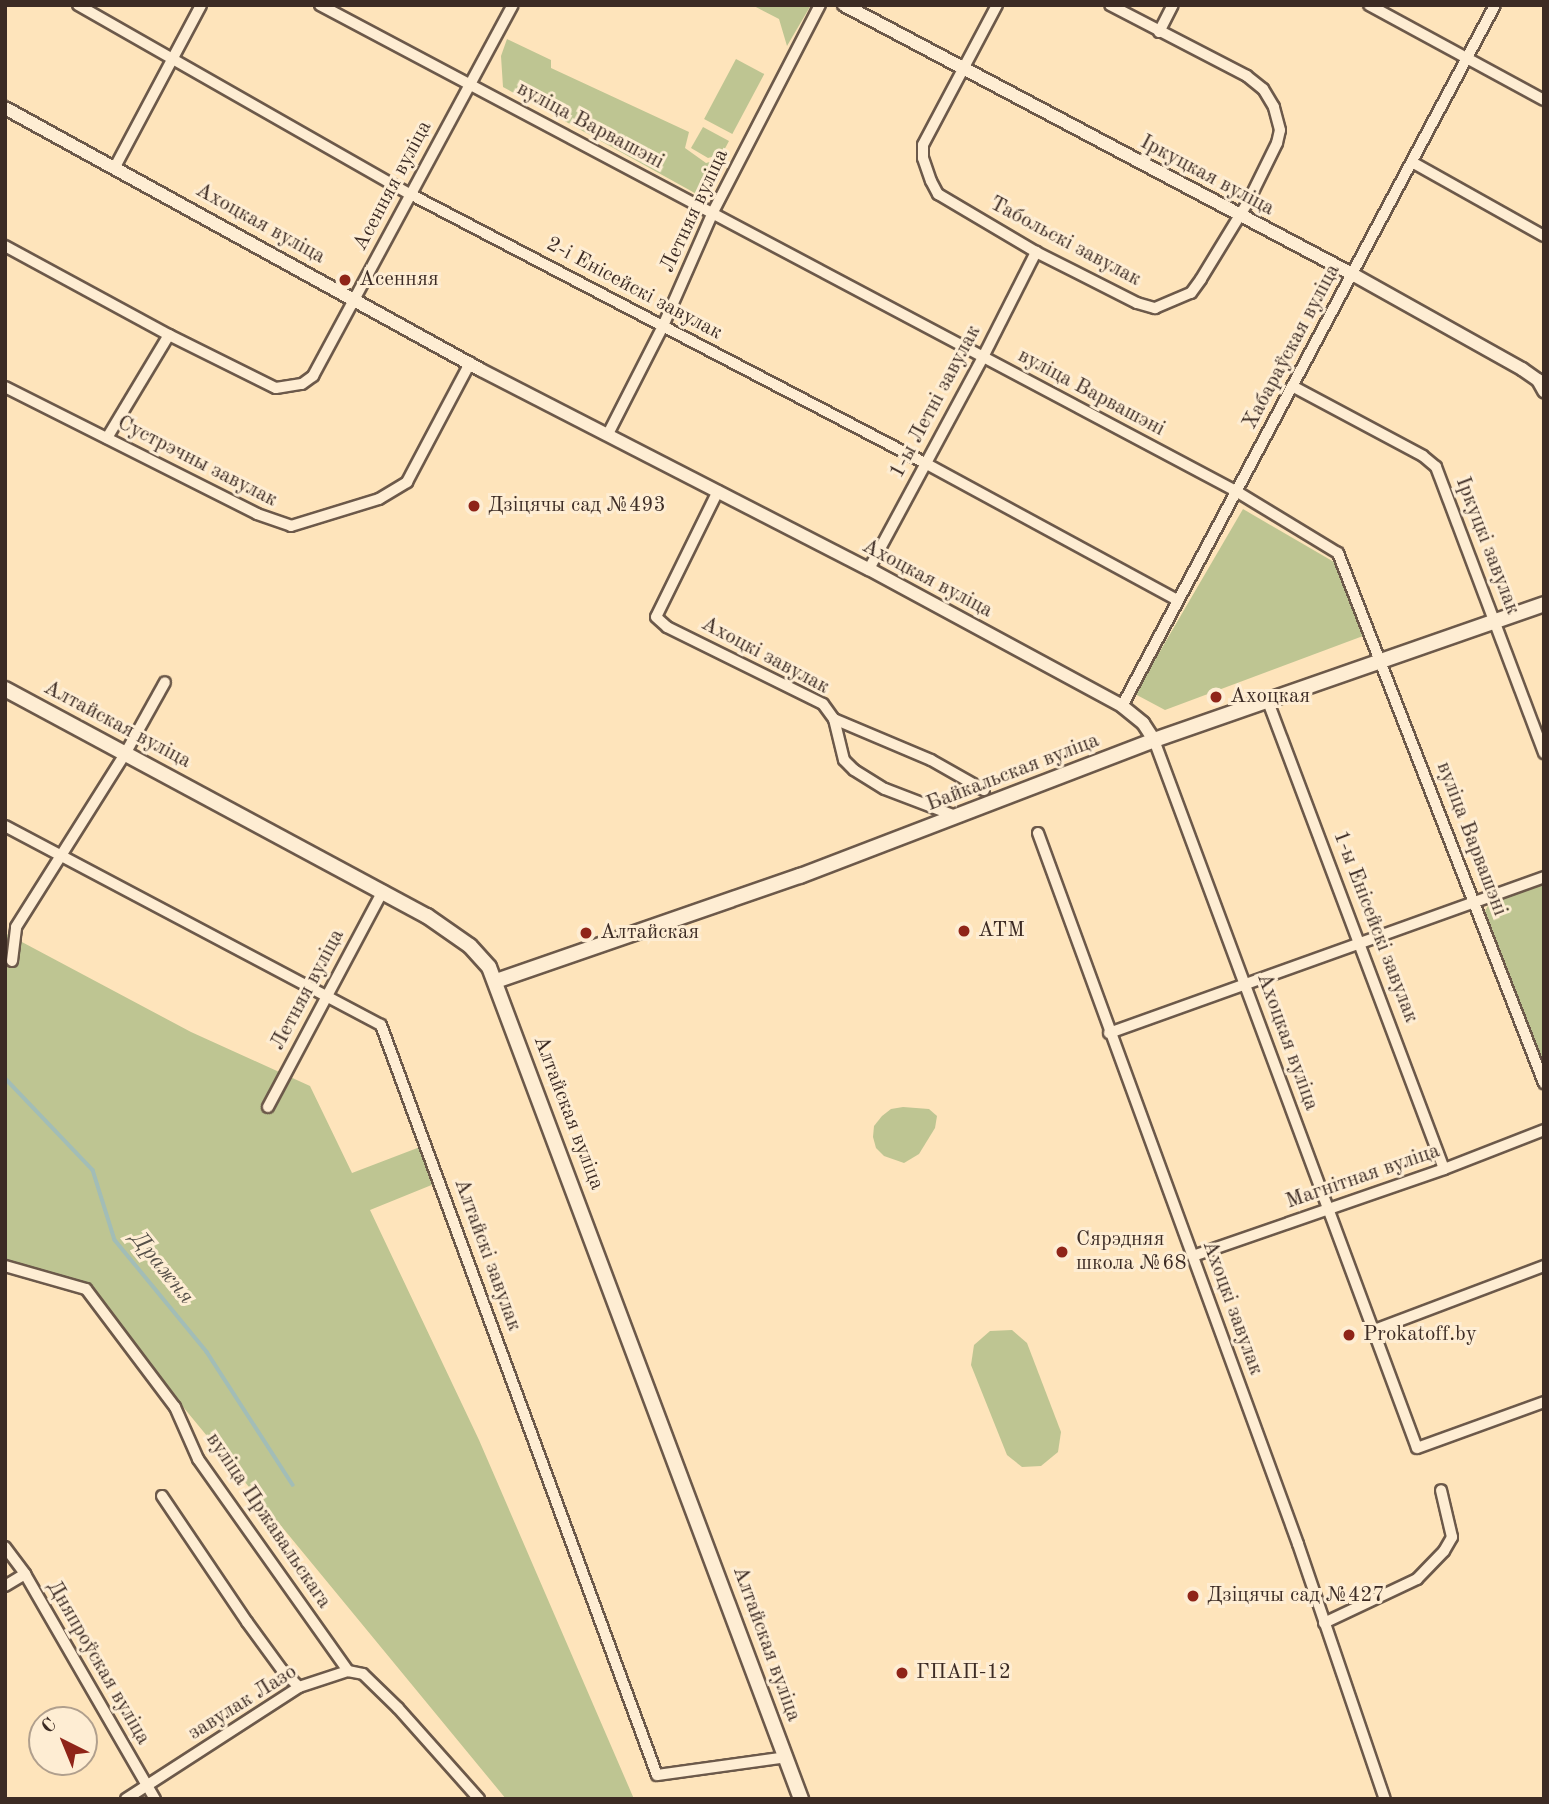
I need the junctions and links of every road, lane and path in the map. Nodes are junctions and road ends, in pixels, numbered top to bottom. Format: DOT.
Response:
graph roads {
  1 [pos="78,5"];
  2 [pos="201,5"];
  3 [pos="320,5"];
  4 [pos="513,5"];
  5 [pos="820,5"];
  6 [pos="844,5"];
  7 [pos="997,5"];
  8 [pos="1110,5"];
  9 [pos="1173,5"];
  10 [pos="1369,5"];
  11 [pos="1495,5"];
  12 [pos="1159,32"];
  13 [pos="1466,57"];
  14 [pos="172,60"];
  15 [pos="965,68"];
  16 [pos="469,85"];
  17 [pos="1544,100"];
  18 [pos="5,108"];
  19 [pos="1412,162"];
  20 [pos="115,167"];
  21 [pos="410,194"];
  22 [pos="713,212"];
  23 [pos="1239,216"];
  24 [pos="1544,236"];
  25 [pos="5,246"];
  26 [pos="1036,252"];
  27 [pos="1354,275"];
  28 [pos="355,299"];
  29 [pos="663,326"];
  30 [pos="169,335"];
  31 [pos="983,357"];
  32 [pos="470,363"];
  33 [pos="1542,382"];
  34 [pos="5,387"];
  35 [pos="1294,387"];
  36 [pos="608,434"];
  37 [pos="107,438"];
  38 [pos="925,463"];
  39 [pos="718,491"];
  40 [pos="1236,491"];
  41 [pos="869,569"];
  42 [pos="1177,600"];
  43 [pos="1544,604"];
  44 [pos="1495,622"];
  45 [pos="1382,660"];
  46 [pos="165,682"];
  47 [pos="5,689"];
  48 [pos="1267,699"];
  49 [pos="1122,706"];
  50 [pos="834,719"];
  51 [pos="1154,740"];
  52 [pos="1544,752"];
  53 [pos="125,754"];
  54 [pos="984,790"];
  55 [pos="958,817"];
  56 [pos="5,826"];
  57 [pos="1038,833"];
  58 [pos="62,856"];
  59 [pos="1544,877"];
  60 [pos="383,891"];
  61 [pos="1476,902"];
  62 [pos="1361,943"];
  63 [pos="12,961"];
  64 [pos="496,981"];
  65 [pos="1247,985"];
  66 [pos="327,995"];
  67 [pos="1109,1033"];
  68 [pos="1544,1083"];
  69 [pos="268,1107"];
  70 [pos="1544,1130"];
  71 [pos="1444,1170"];
  72 [pos="1327,1210"];
  73 [pos="1193,1256"];
  74 [pos="5,1266"];
  75 [pos="1544,1266"];
  76 [pos="1372,1331"];
  77 [pos="1544,1402"];
  78 [pos="1441,1490"];
  79 [pos="162,1496"];
  80 [pos="5,1547"];
  81 [pos="25,1574"];
  82 [pos="5,1586"];
  83 [pos="1324,1623"];
  84 [pos="348,1671"];
  85 [pos="299,1686"];
  86 [pos="786,1757"];
  87 [pos="146,1787"];
  88 [pos="126,1799"];
  89 [pos="155,1799"];
  90 [pos="479,1799"];
  91 [pos="801,1799"];
  92 [pos="1385,1799"];
  1 -- 14 [label="street, 2-і Енісейскі завулак"];
  2 -- 14 [label="street"];
  3 -- 16 [label="street, вуліца Варвашэні"];
  4 -- 16 [label="street, Асенняя вуліца"];
  5 -- 22 [label="street, Летняя вуліца"];
  6 -- 15 [label="street, Іркуцкая вуліца"];
  7 -- 15 [label="street, Табольскі завулак"];
  8 -- 12 [label="street, Табольскі завулак"];
  9 -- 12 [label="street"];
  10 -- 13 [label="street"];
  11 -- 13 [label="street, Хабараўская вуліца"];
  12 -- 23 [label="street, Табольскі завулак"];
  13 -- 17 [label="street"];
  13 -- 19 [label="street, Хабараўская вуліца"];
  14 -- 20 [label="street"];
  14 -- 21 [label="street, 2-і Енісейскі завулак"];
  15 -- 23 [label="street, Іркуцкая вуліца"];
  15 -- 26 [label="street, Табольскі завулак"];
  16 -- 21 [label="street, Асенняя вуліца"];
  16 -- 22 [label="street, вуліца Варвашэні"];
  18 -- 20 [label="street, Ахоцкая вуліца"];
  19 -- 24 [label="street"];
  19 -- 27 [label="street, Хабараўская вуліца"];
  20 -- 28 [label="street, Ахоцкая вуліца"];
  21 -- 28 [label="street, Асенняя вуліца"];
  21 -- 29 [label="street, 2-і Енісейскі завулак"];
  22 -- 29 [label="street, Летняя вуліца"];
  22 -- 31 [label="street, вуліца Варвашэні"];
  23 -- 26 [label="street, Табольскі завулак"];
  23 -- 27 [label="street, Іркуцкая вуліца"];
  25 -- 30 [label="street, Асенняя вуліца"];
  26 -- 31 [label="street, 1-ы Летні завулак"];
  27 -- 33 [label="street, Іркуцкая вуліца"];
  27 -- 35 [label="street, Хабараўская вуліца"];
  28 -- 30 [label="street, Асенняя вуліца"];
  28 -- 32 [label="street, Ахоцкая вуліца"];
  29 -- 36 [label="street, Летняя вуліца"];
  29 -- 38 [label="street, 2-і Енісейскі завулак"];
  30 -- 37 [label="street"];
  31 -- 38 [label="street, 1-ы Летні завулак"];
  31 -- 40 [label="street, вуліца Варвашэні"];
  32 -- 36 [label="street, Ахоцкая вуліца"];
  32 -- 37 [label="street, Сустрэчны завулак"];
  34 -- 37 [label="street, Сустрэчны завулак"];
  35 -- 40 [label="street, Хабараўская вуліца"];
  35 -- 44 [label="street, Іркуцкі завулак"];
  36 -- 39 [label="street, Ахоцкая вуліца"];
  38 -- 41 [label="street, 1-ы Летні завулак"];
  38 -- 42 [label="street, 2-і Енісейскі завулак"];
  39 -- 41 [label="street, Ахоцкая вуліца"];
  39 -- 50 [label="street, Ахоцкі завулак"];
  40 -- 42 [label="street, Хабараўская вуліца"];
  40 -- 45 [label="street, вуліца Варвашэні"];
  41 -- 49 [label="street, Ахоцкая вуліца"];
  42 -- 49 [label="street, Хабараўская вуліца"];
  43 -- 44 [label="main road, Байкальская вуліца"];
  44 -- 45 [label="main road, Байкальская вуліца"];
  44 -- 52 [label="street, Іркуцкі завулак"];
  45 -- 48 [label="main road, Байкальская вуліца"];
  45 -- 61 [label="street, вуліца Варвашэні"];
  46 -- 53 [label="street"];
  47 -- 53 [label="main road, Алтайская вуліца"];
  48 -- 51 [label="main road, Байкальская вуліца"];
  48 -- 62 [label="street, 1-ы Енісейскі завулак"];
  49 -- 51 [label="street, Ахоцкая вуліца"];
  50 -- 54 [label="street, Ахоцкі завулак"];
  50 -- 55 [label="street"];
  51 -- 55 [label="main road, Байкальская вуліца"];
  51 -- 65 [label="street, Ахоцкая вуліца"];
  53 -- 58 [label="street"];
  53 -- 60 [label="main road, Алтайская вуліца"];
  55 -- 64 [label="main road, Байкальская вуліца"];
  56 -- 58 [label="street, Алтайскі завулак"];
  57 -- 67 [label="street, Ахоцкі завулак"];
  58 -- 63 [label="street"];
  58 -- 66 [label="street, Алтайскі завулак"];
  59 -- 61 [label="street"];
  60 -- 64 [label="main road, Алтайская вуліца"];
  60 -- 66 [label="street, Летняя вуліца"];
  61 -- 62 [label="street"];
  61 -- 68 [label="street, вуліца Варвашэні"];
  62 -- 65 [label="street"];
  62 -- 71 [label="street, 1-ы Енісейскі завулак"];
  64 -- 86 [label="main road, Алтайская вуліца"];
  65 -- 67 [label="street"];
  65 -- 72 [label="street, Ахоцкая вуліца"];
  66 -- 69 [label="street, Летняя вуліца"];
  66 -- 86 [label="street, Алтайскі завулак"];
  67 -- 73 [label="street, Ахоцкі завулак"];
  70 -- 71 [label="street, Магнітная вуліца"];
  71 -- 72 [label="street, Магнітная вуліца"];
  72 -- 73 [label="street, Магнітная вуліца"];
  72 -- 76 [label="street, Ахоцкая вуліца"];
  73 -- 83 [label="street, Ахоцкі завулак"];
  74 -- 84 [label="street, вуліца Пржавальскага"];
  75 -- 76 [label="street"];
  76 -- 77 [label="street, Ахоцкая вуліца"];
  78 -- 83 [label="street"];
  79 -- 85 [label="street"];
  80 -- 81 [label="street, Дняпроўская вуліца"];
  81 -- 82 [label="street"];
  81 -- 87 [label="street, Дняпроўская вуліца"];
  83 -- 92 [label="street, Ахоцкі завулак"];
  84 -- 85 [label="street, завулак Лазо"];
  84 -- 90 [label="street"];
  85 -- 87 [label="street, завулак Лазо"];
  86 -- 91 [label="main road, Алтайская вуліца"];
  87 -- 88 [label="street, завулак Лазо"];
  87 -- 89 [label="street, Дняпроўская вуліца"];
}
